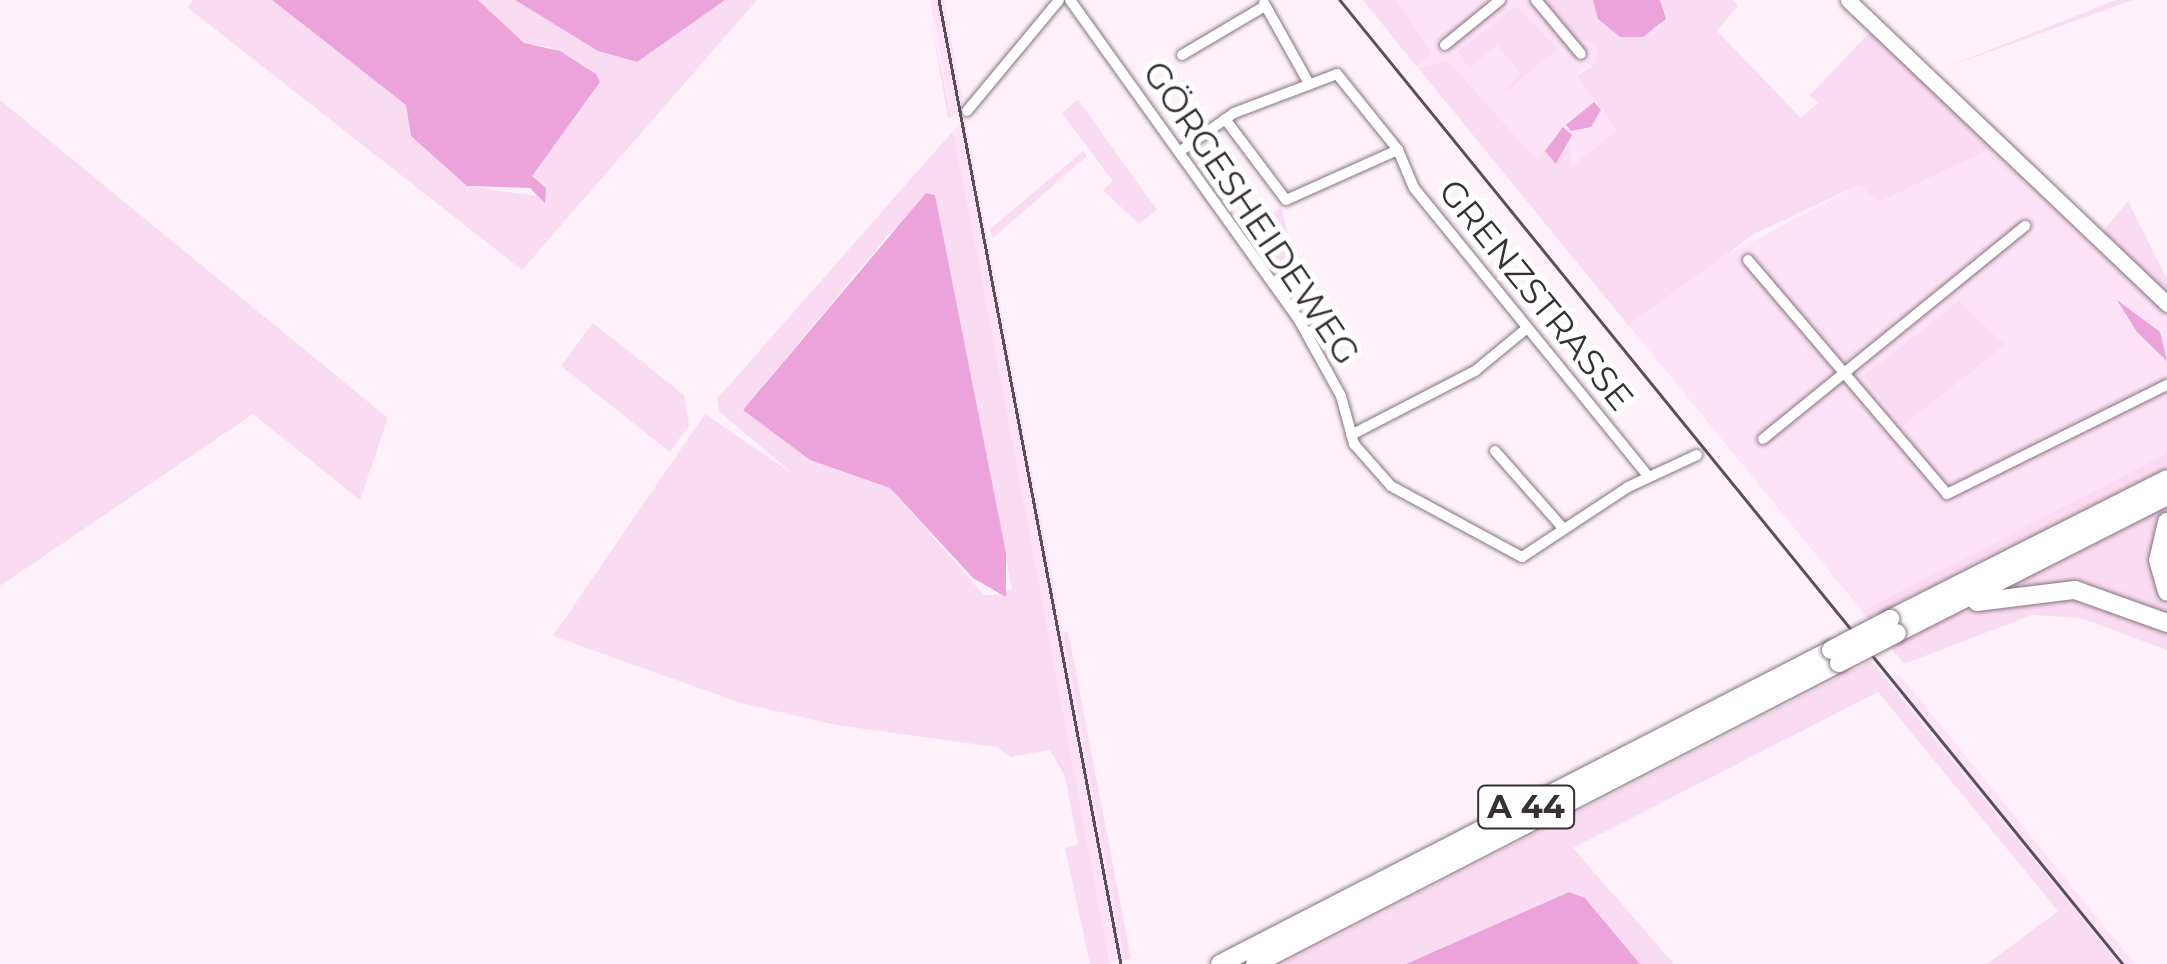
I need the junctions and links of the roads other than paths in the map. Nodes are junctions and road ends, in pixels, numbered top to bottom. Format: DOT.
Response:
graph roads {
  1 [pos="1059,0"];
  2 [pos="1070,0"];
  3 [pos="1500,0"];
  4 [pos="1536,0"];
  5 [pos="1848,0"];
  6 [pos="1264,3"];
  7 [pos="1444,44"];
  8 [pos="1580,54"];
  9 [pos="1182,55"];
  10 [pos="1307,80"];
  11 [pos="967,112"];
  12 [pos="1225,119"];
  13 [pos="1398,150"];
  14 [pos="1179,152"];
  15 [pos="2025,226"];
  16 [pos="1748,260"];
  17 [pos="2167,304"];
  18 [pos="1528,328"];
  19 [pos="1841,375"];
  20 [pos="2167,385"];
  21 [pos="1351,434"];
  22 [pos="1763,440"];
  23 [pos="1495,452"];
  24 [pos="1697,455"];
  25 [pos="1649,477"];
  26 [pos="2167,479"];
  27 [pos="2167,496"];
  28 [pos="2167,522"];
  29 [pos="1562,528"];
  30 [pos="2167,592"];
  31 [pos="2167,623"];
  32 [pos="1898,627"];
  33 [pos="1835,656"];
  34 [pos="1220,964"];
  35 [pos="1254,964"];
  1 -- 11 [label="street"];
  2 -- 14 [label="street, GÖRGESHEIDEWEG"];
  3 -- 7 [label="street"];
  4 -- 8 [label="street"];
  5 -- 17 [label="main road"];
  6 -- 9 [label="street"];
  6 -- 10 [label="street"];
  10 -- 12 [label="street"];
  10 -- 13 [label="street, GRENZSTRASSE"];
  12 -- 13 [label="street"];
  12 -- 14 [label="street"];
  13 -- 18 [label="street, GRENZSTRASSE"];
  14 -- 21 [label="street, GÖRGESHEIDEWEG"];
  15 -- 19 [label="street"];
  16 -- 19 [label="street"];
  18 -- 21 [label="street"];
  18 -- 25 [label="street, GRENZSTRASSE"];
  19 -- 20 [label="street"];
  19 -- 22 [label="street"];
  21 -- 29 [label="street, GÖRGESHEIDEWEG"];
  23 -- 29 [label="street"];
  24 -- 25 [label="street"];
  25 -- 29 [label="street"];
  26 -- 32 [label="highway, A 44"];
  27 -- 32 [label="highway, A 44"];
  28 -- 30 [label="highway"];
  31 -- 32 [label="highway"];
  32 -- 33 [label="highway, A 44, bridge"];
  33 -- 34 [label="highway, A 44"];
  33 -- 35 [label="highway, A 44"];
}
